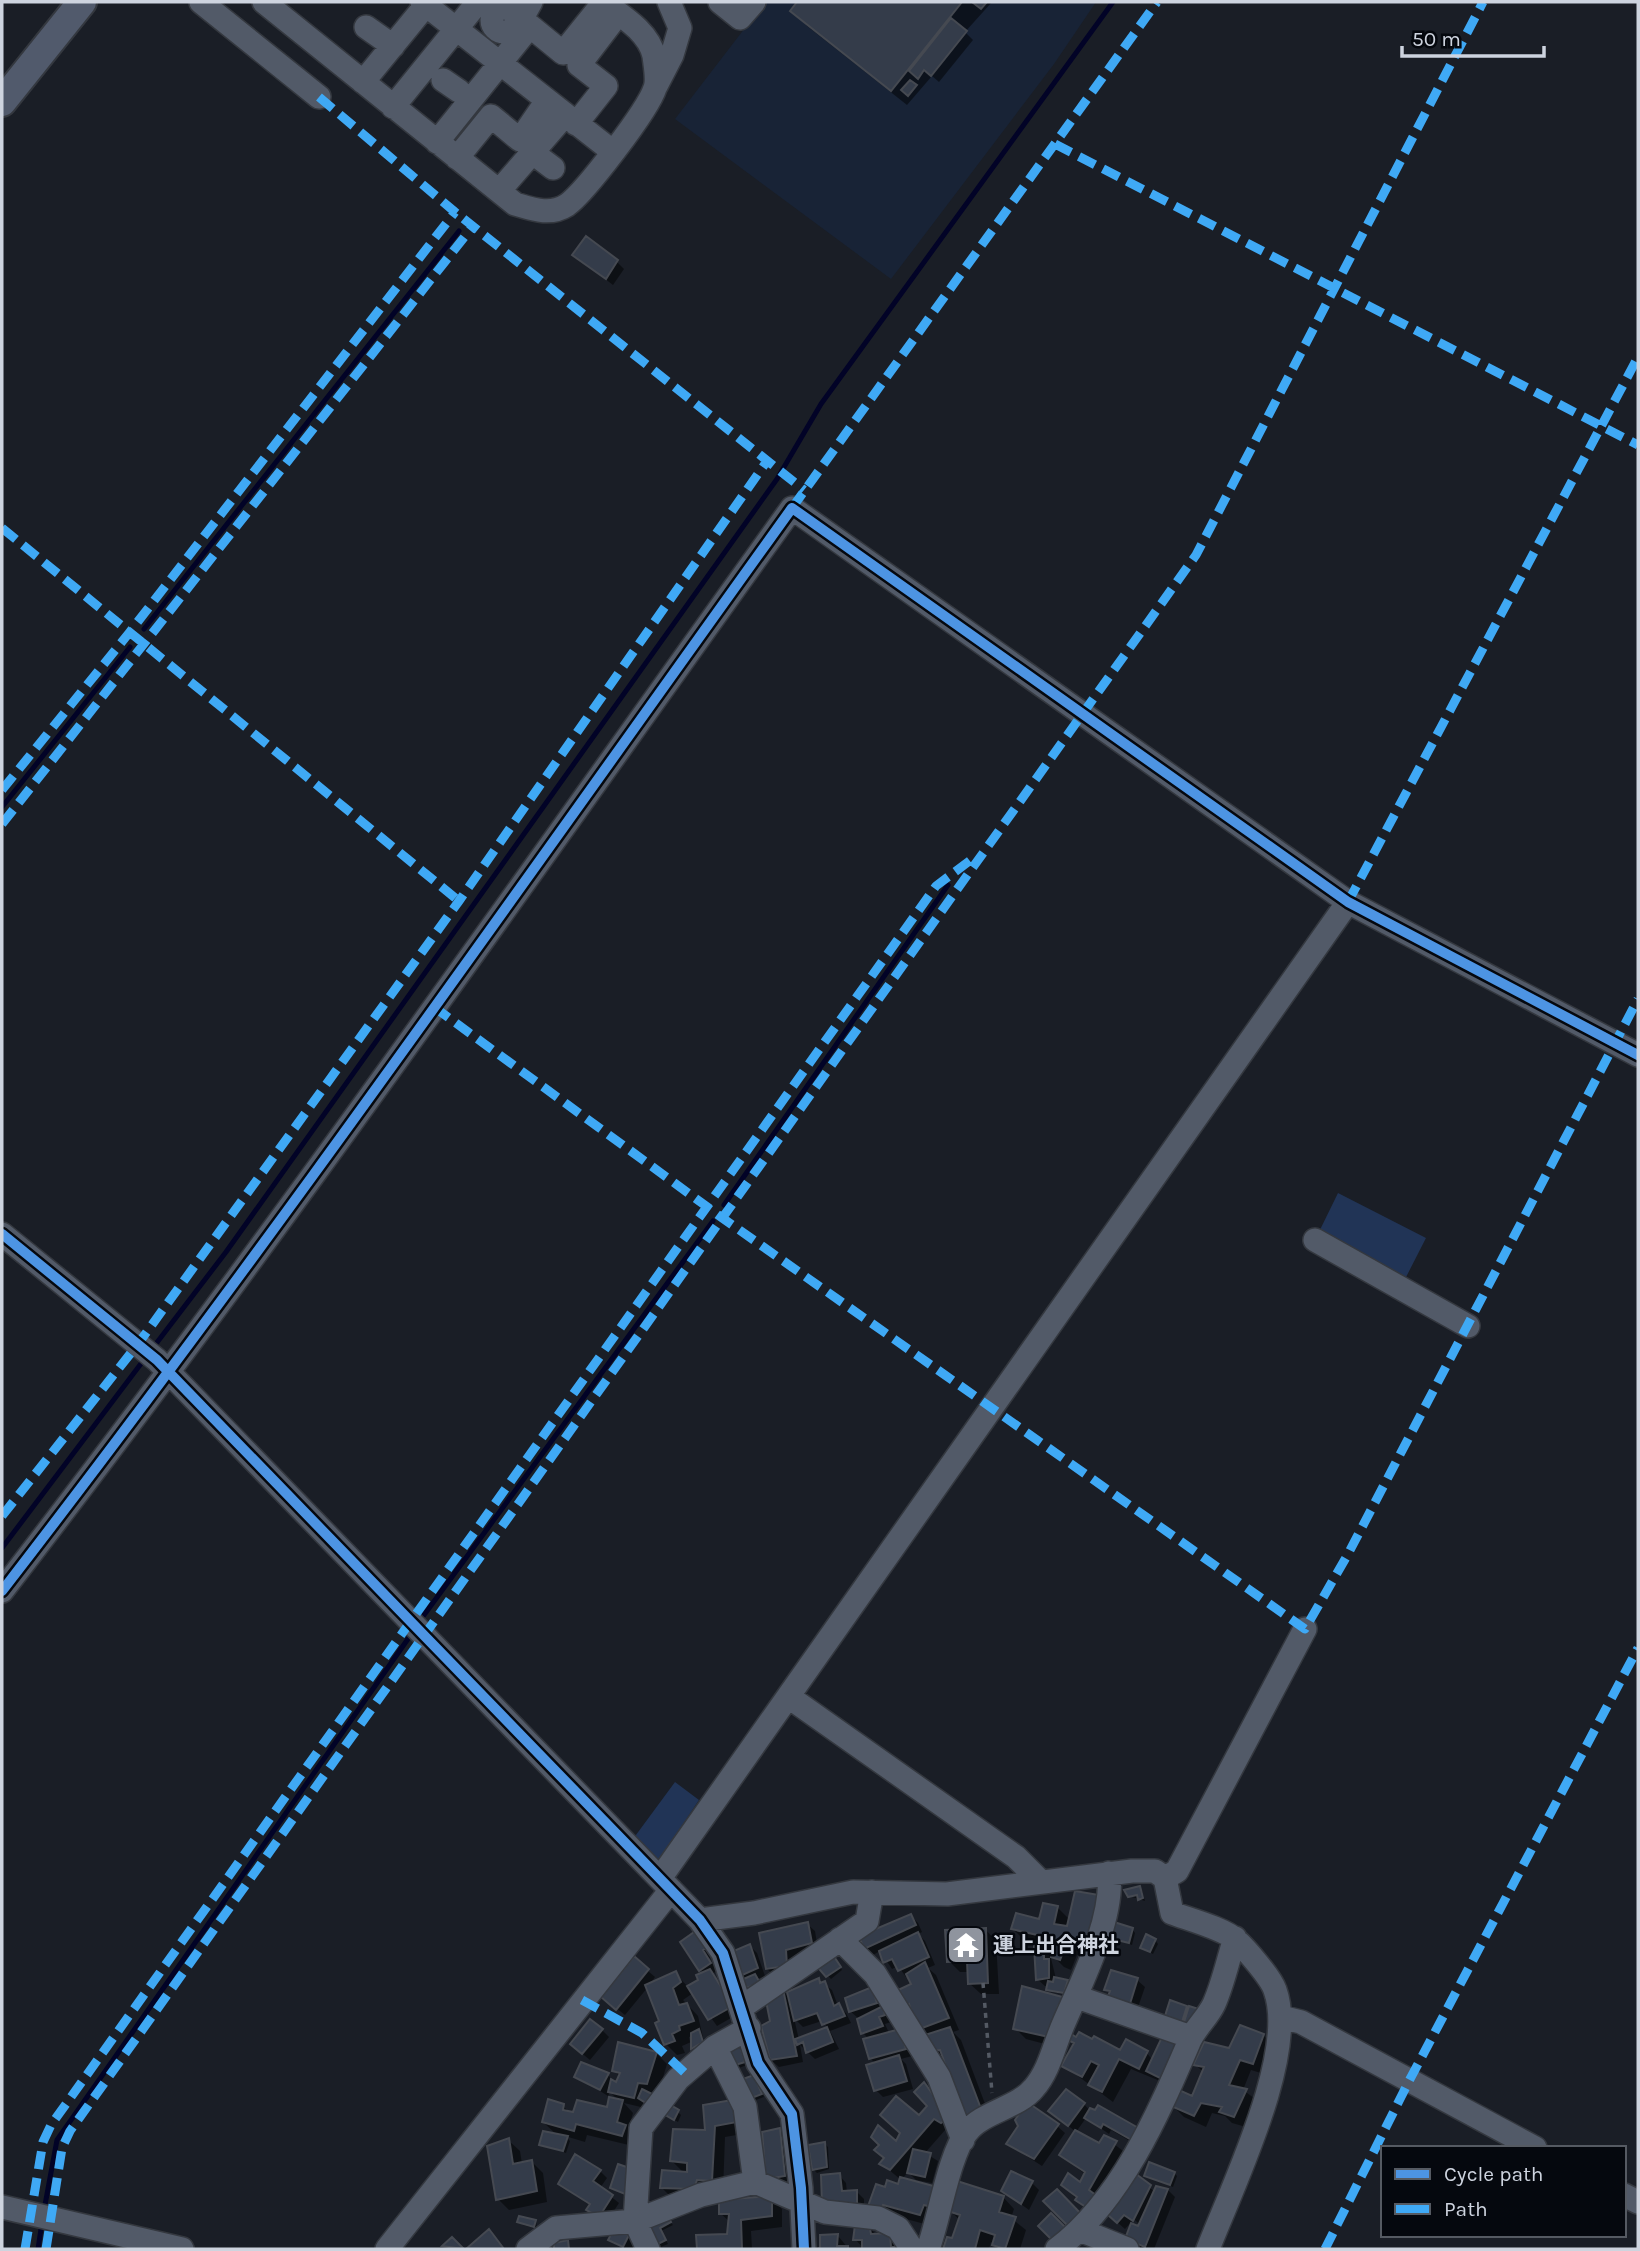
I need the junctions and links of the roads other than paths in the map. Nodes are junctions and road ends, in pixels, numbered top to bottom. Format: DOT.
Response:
graph roads {
  1 [pos="82,2"];
  2 [pos="201,2"];
  3 [pos="264,2"];
  4 [pos="478,2"];
  5 [pos="669,2"];
  6 [pos="720,2"];
  7 [pos="754,2"];
  8 [pos="424,3"];
  9 [pos="516,4"];
  10 [pos="609,6"];
  11 [pos="366,27"];
  12 [pos="456,29"];
  13 [pos="393,46"];
  14 [pos="489,56"];
  15 [pos="362,82"];
  16 [pos="656,86"];
  17 [pos="319,97"];
  18 [pos="2,102"];
  19 [pos="546,102"];
  20 [pos="393,107"];
  21 [pos="570,120"];
  22 [pos="431,137"];
  23 [pos="612,150"];
  24 [pos="533,153"];
  25 [pos="457,158"];
  26 [pos="553,168"];
  27 [pos="499,191"];
  28 [pos="1348,902"];
  29 [pos="1638,1055"];
  30 [pos="2,1234"];
  31 [pos="1315,1240"];
  32 [pos="1468,1326"];
  33 [pos="157,1361"];
  34 [pos="2,1591"];
  35 [pos="1305,1629"];
  36 [pos="789,1697"];
  37 [pos="1109,1873"];
  38 [pos="1165,1878"];
  39 [pos="1040,1881"];
  40 [pos="666,1884"];
  41 [pos="873,1892"];
  42 [pos="700,1920"];
  43 [pos="1235,1938"];
  44 [pos="840,1940"];
  45 [pos="1077,1997"];
  46 [pos="745,2018"];
  47 [pos="1281,2018"];
  48 [pos="1191,2037"];
  49 [pos="715,2047"];
  50 [pos="963,2140"];
  51 [pos="1531,2146"];
  52 [pos="755,2182"];
  53 [pos="802,2203"];
  54 [pos="2,2207"];
  55 [pos="635,2221"];
  56 [pos="1080,2230"];
  57 [pos="182,2249"];
  58 [pos="387,2249"];
  59 [pos="528,2249"];
  60 [pos="648,2249"];
  61 [pos="804,2249"];
  62 [pos="912,2249"];
  63 [pos="928,2249"];
  64 [pos="1057,2249"];
  65 [pos="1127,2249"];
  66 [pos="1208,2249"];
  1 -- 18 [label="main road"];
  2 -- 17 [label="street"];
  3 -- 15 [label="street"];
  4 -- 12 [label="street"];
  5 -- 16 [label="street"];
  6 -- 7 [label="street"];
  8 -- 12 [label="street"];
  8 -- 13 [label="street"];
  9 -- 14 [label="street"];
  10 -- 14 [label="street"];
  10 -- 16 [label="street"];
  10 -- 21 [label="street"];
  11 -- 13 [label="street"];
  12 -- 14 [label="street"];
  12 -- 20 [label="street"];
  13 -- 15 [label="street"];
  14 -- 19 [label="street"];
  14 -- 22 [label="street"];
  15 -- 20 [label="street"];
  16 -- 23 [label="street"];
  19 -- 21 [label="street"];
  19 -- 25 [label="street"];
  20 -- 22 [label="street"];
  21 -- 23 [label="street"];
  21 -- 24 [label="street"];
  22 -- 25 [label="street"];
  23 -- 27 [label="street"];
  24 -- 26 [label="street"];
  24 -- 27 [label="street"];
  25 -- 27 [label="street"];
  28 -- 29 [label="street"];
  28 -- 33 [label="street"];
  28 -- 36 [label="street"];
  30 -- 33 [label="street"];
  31 -- 32 [label="street"];
  33 -- 34 [label="street"];
  33 -- 40 [label="street"];
  35 -- 38 [label="street"];
  36 -- 39 [label="street"];
  36 -- 40 [label="street"];
  37 -- 38 [label="street"];
  37 -- 39 [label="street"];
  37 -- 45 [label="street"];
  38 -- 43 [label="street"];
  39 -- 41 [label="street"];
  40 -- 42 [label="street"];
  40 -- 58 [label="street"];
  41 -- 42 [label="street"];
  41 -- 44 [label="street"];
  42 -- 46 [label="street"];
  43 -- 47 [label="street"];
  43 -- 48 [label="street"];
  44 -- 46 [label="street"];
  44 -- 50 [label="street"];
  45 -- 48 [label="street"];
  45 -- 50 [label="street"];
  46 -- 49 [label="street"];
  46 -- 53 [label="street"];
  47 -- 51 [label="street"];
  47 -- 66 [label="street"];
  48 -- 56 [label="street"];
  49 -- 52 [label="street"];
  49 -- 55 [label="street"];
  50 -- 63 [label="street"];
  52 -- 53 [label="street"];
  52 -- 55 [label="street"];
  53 -- 61 [label="street"];
  53 -- 62 [label="street"];
  54 -- 57 [label="street"];
  55 -- 59 [label="street"];
  55 -- 60 [label="street"];
  56 -- 64 [label="street"];
  56 -- 65 [label="street"];
}
